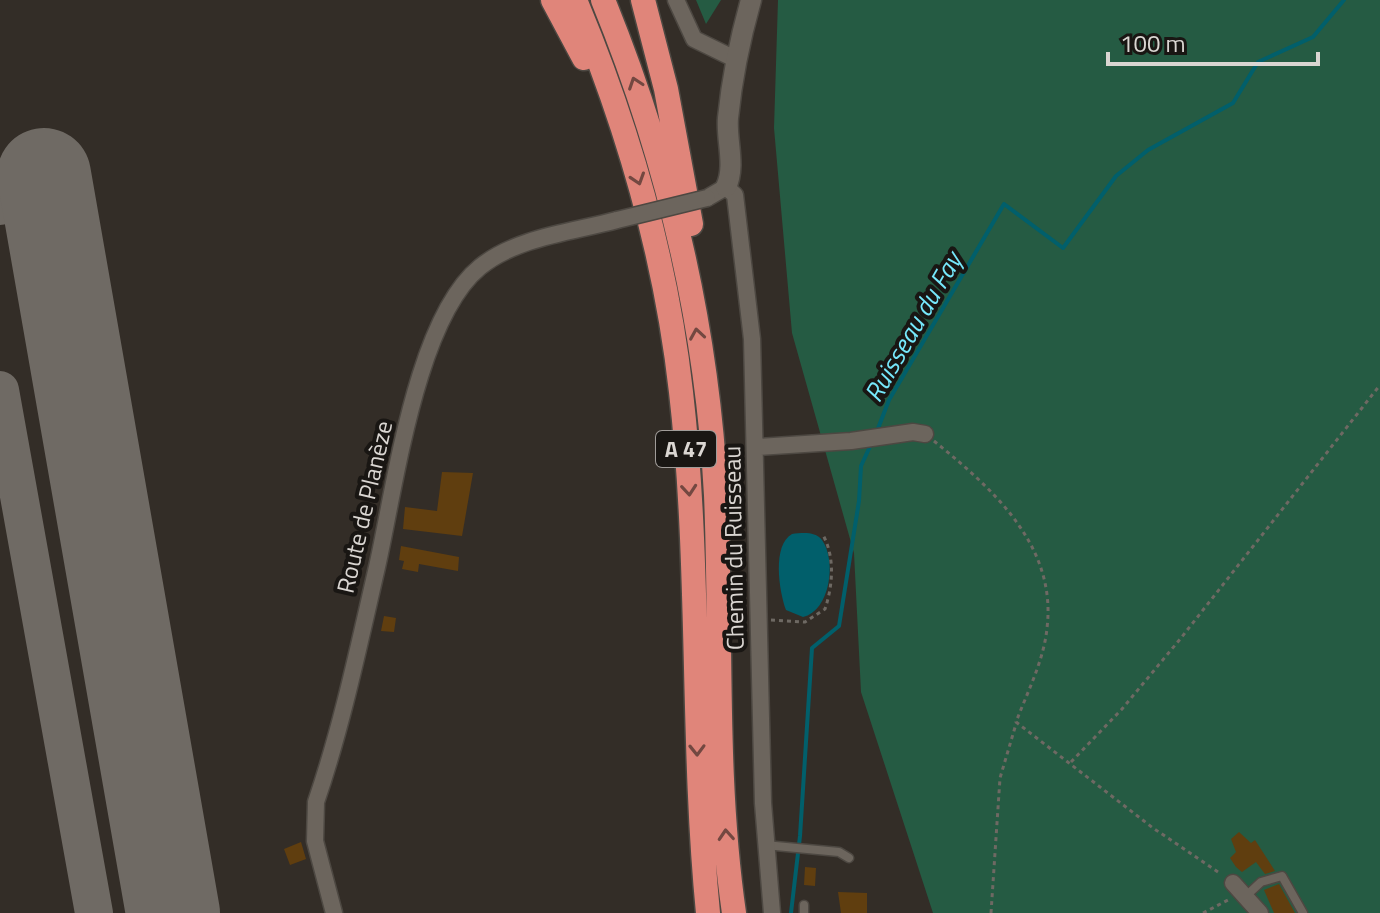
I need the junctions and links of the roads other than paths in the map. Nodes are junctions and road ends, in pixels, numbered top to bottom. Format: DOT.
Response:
graph roads {
  1 [pos="553,0"];
  2 [pos="575,0"];
  3 [pos="603,0"];
  4 [pos="643,0"];
  5 [pos="676,0"];
  6 [pos="751,0"];
  7 [pos="735,59"];
  8 [pos="628,147"];
  9 [pos="726,187"];
  10 [pos="691,294"];
  11 [pos="925,434"];
  12 [pos="757,447"];
  13 [pos="764,845"];
  14 [pos="849,858"];
  15 [pos="1240,890"];
  16 [pos="334,913"];
  17 [pos="708,913"];
  18 [pos="734,913"];
  19 [pos="772,913"];
  20 [pos="1260,913"];
  21 [pos="1303,913"];
  1 -- 8 [label="highway"];
  2 -- 8 [label="highway, A 47"];
  10 -- 3 [label="highway, A 47, one-way"];
  4 -- 10 [label="highway"];
  5 -- 7 [label="street"];
  6 -- 7 [label="street"];
  7 -- 9 [label="street"];
  8 -- 17 [label="highway, A 47, one-way"];
  9 -- 12 [label="street, Chemin du Ruisseau"];
  9 -- 16 [label="street, Route de Planèze, bridge"];
  18 -- 10 [label="highway, A 47, one-way"];
  11 -- 12 [label="street"];
  12 -- 13 [label="street, Chemin du Ruisseau"];
  13 -- 14 [label="lane"];
  13 -- 19 [label="street, Chemin du Ruisseau"];
  15 -- 20 [label="street"];
  15 -- 21 [label="lane"];
}
